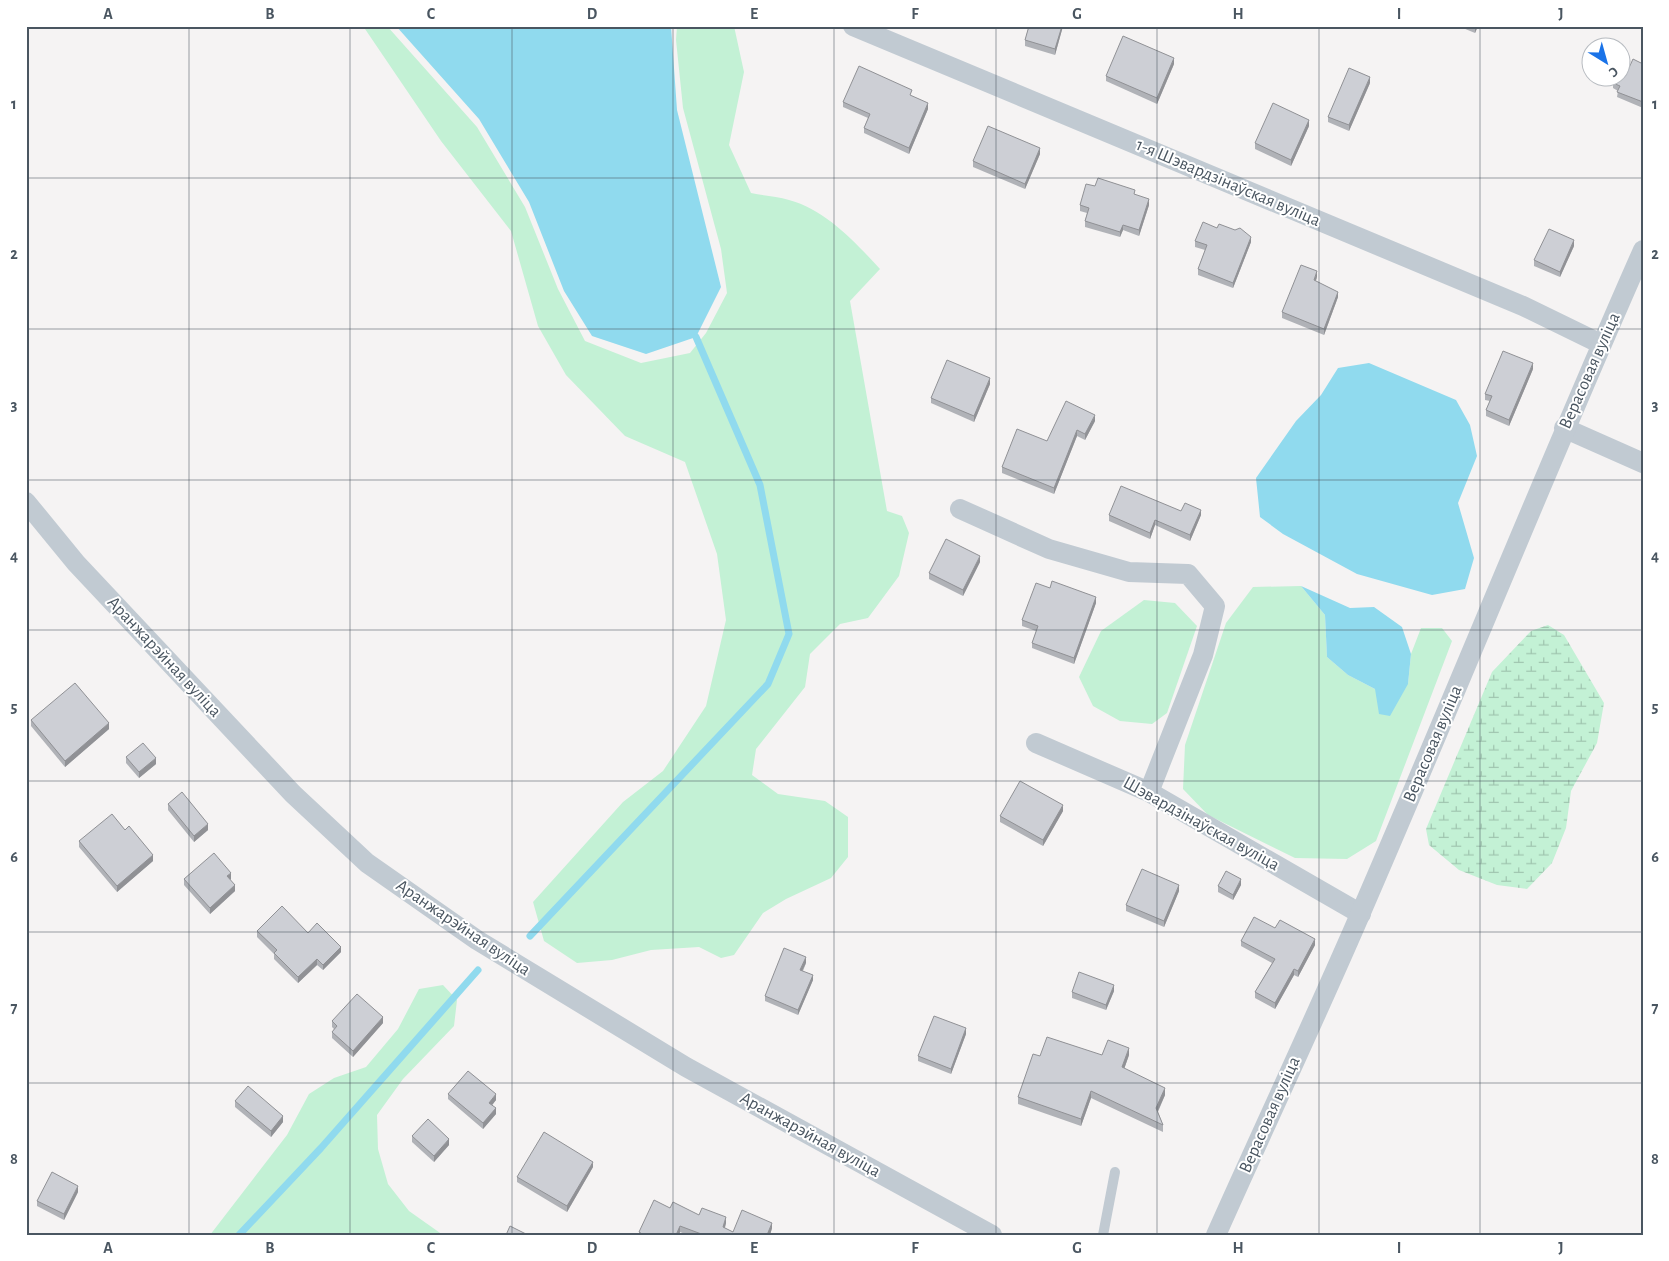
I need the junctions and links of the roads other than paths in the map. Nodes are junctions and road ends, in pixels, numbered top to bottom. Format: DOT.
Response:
graph roads {
  1 [pos="853,26"];
  2 [pos="1643,250"];
  3 [pos="1601,344"];
  4 [pos="1564,428"];
  5 [pos="1643,463"];
  6 [pos="26,502"];
  7 [pos="960,509"];
  8 [pos="1036,743"];
  9 [pos="1149,792"];
  10 [pos="1361,914"];
  11 [pos="1116,1172"];
  12 [pos="992,1235"];
  13 [pos="1103,1235"];
  14 [pos="1216,1235"];
  1 -- 3 [label="street, 1-я Шэвардзінаўская вуліца"];
  2 -- 3 [label="street, Верасовая вуліца"];
  3 -- 4 [label="street, Верасовая вуліца"];
  4 -- 5 [label="street"];
  4 -- 10 [label="street, Верасовая вуліца"];
  6 -- 12 [label="street, Аранжарэйная вуліца"];
  7 -- 9 [label="street"];
  8 -- 9 [label="street, Шэвардзінаўская вуліца"];
  9 -- 10 [label="street, Шэвардзінаўская вуліца"];
  10 -- 14 [label="street, Верасовая вуліца"];
  11 -- 13 [label="lane"];
}
